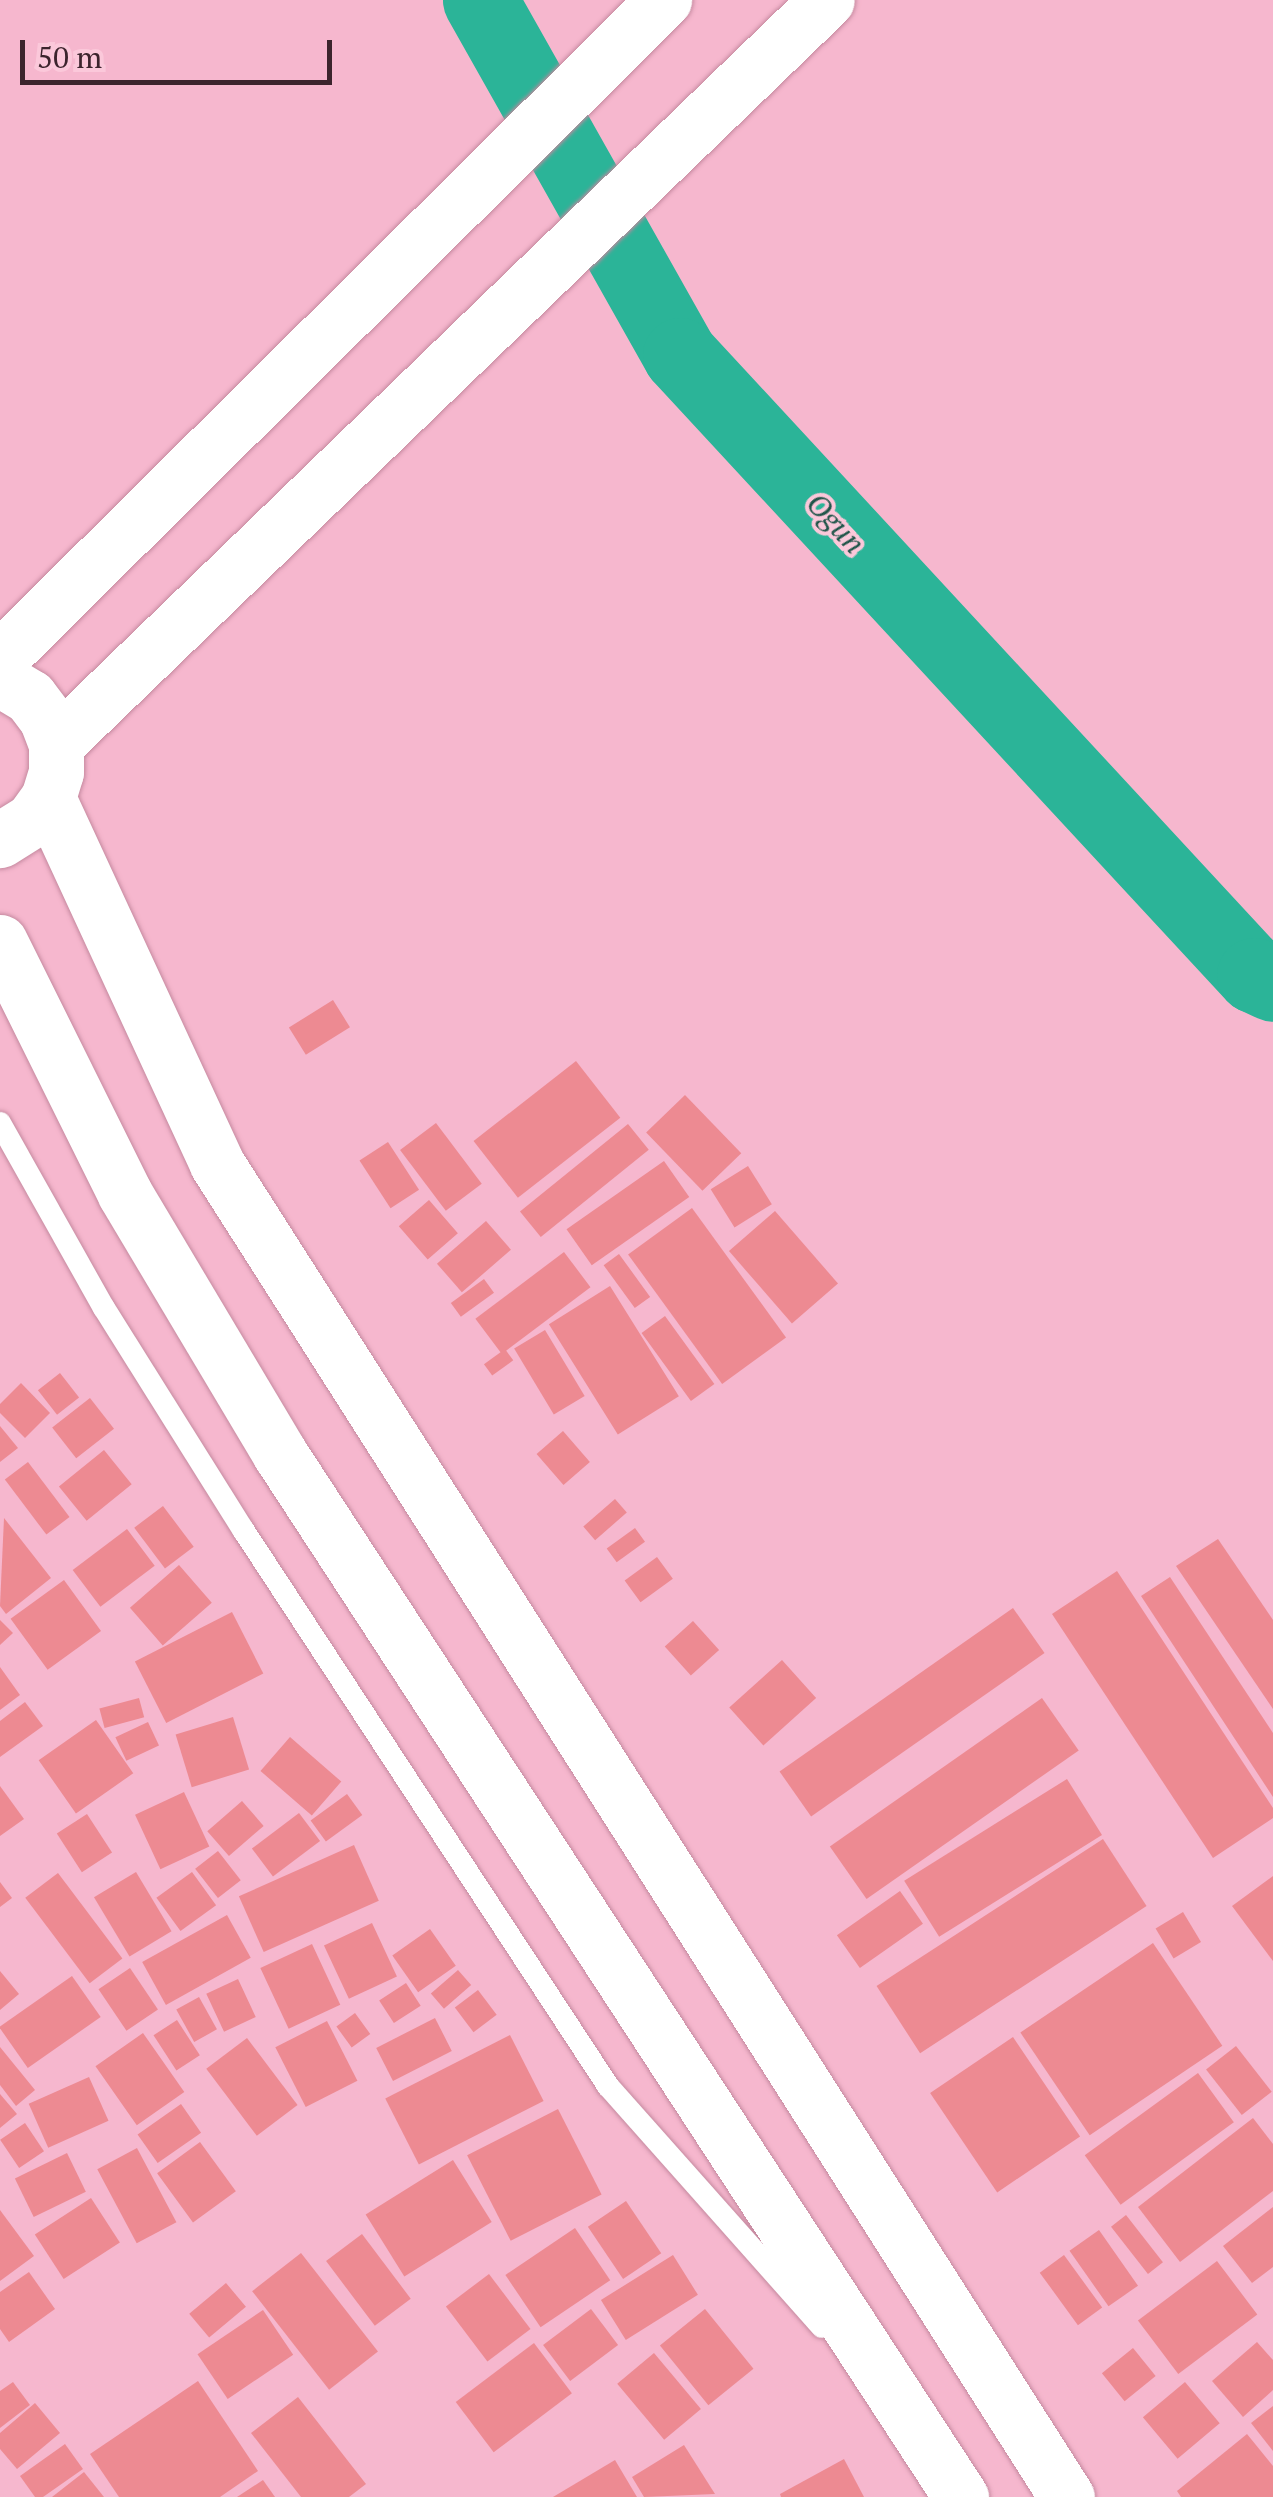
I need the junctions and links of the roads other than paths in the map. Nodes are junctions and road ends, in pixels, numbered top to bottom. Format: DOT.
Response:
graph roads {
  1 [pos="664,0"];
  2 [pos="827,0"];
  3 [pos="0,658"];
  4 [pos="0,679"];
  5 [pos="56,744"];
  6 [pos="48,798"];
  7 [pos="0,840"];
  8 [pos="0,942"];
  9 [pos="0,1123"];
  10 [pos="925,2442"];
  11 [pos="961,2497"];
  12 [pos="1067,2497"];
  1 -- 3 [label="main road"];
  2 -- 5 [label="main road"];
  4 -- 5 [label="main road"];
  5 -- 6 [label="main road"];
  6 -- 7 [label="main road"];
  6 -- 12 [label="main road"];
  8 -- 10 [label="main road"];
  9 -- 10 [label="lane"];
  10 -- 11 [label="main road"];
}
